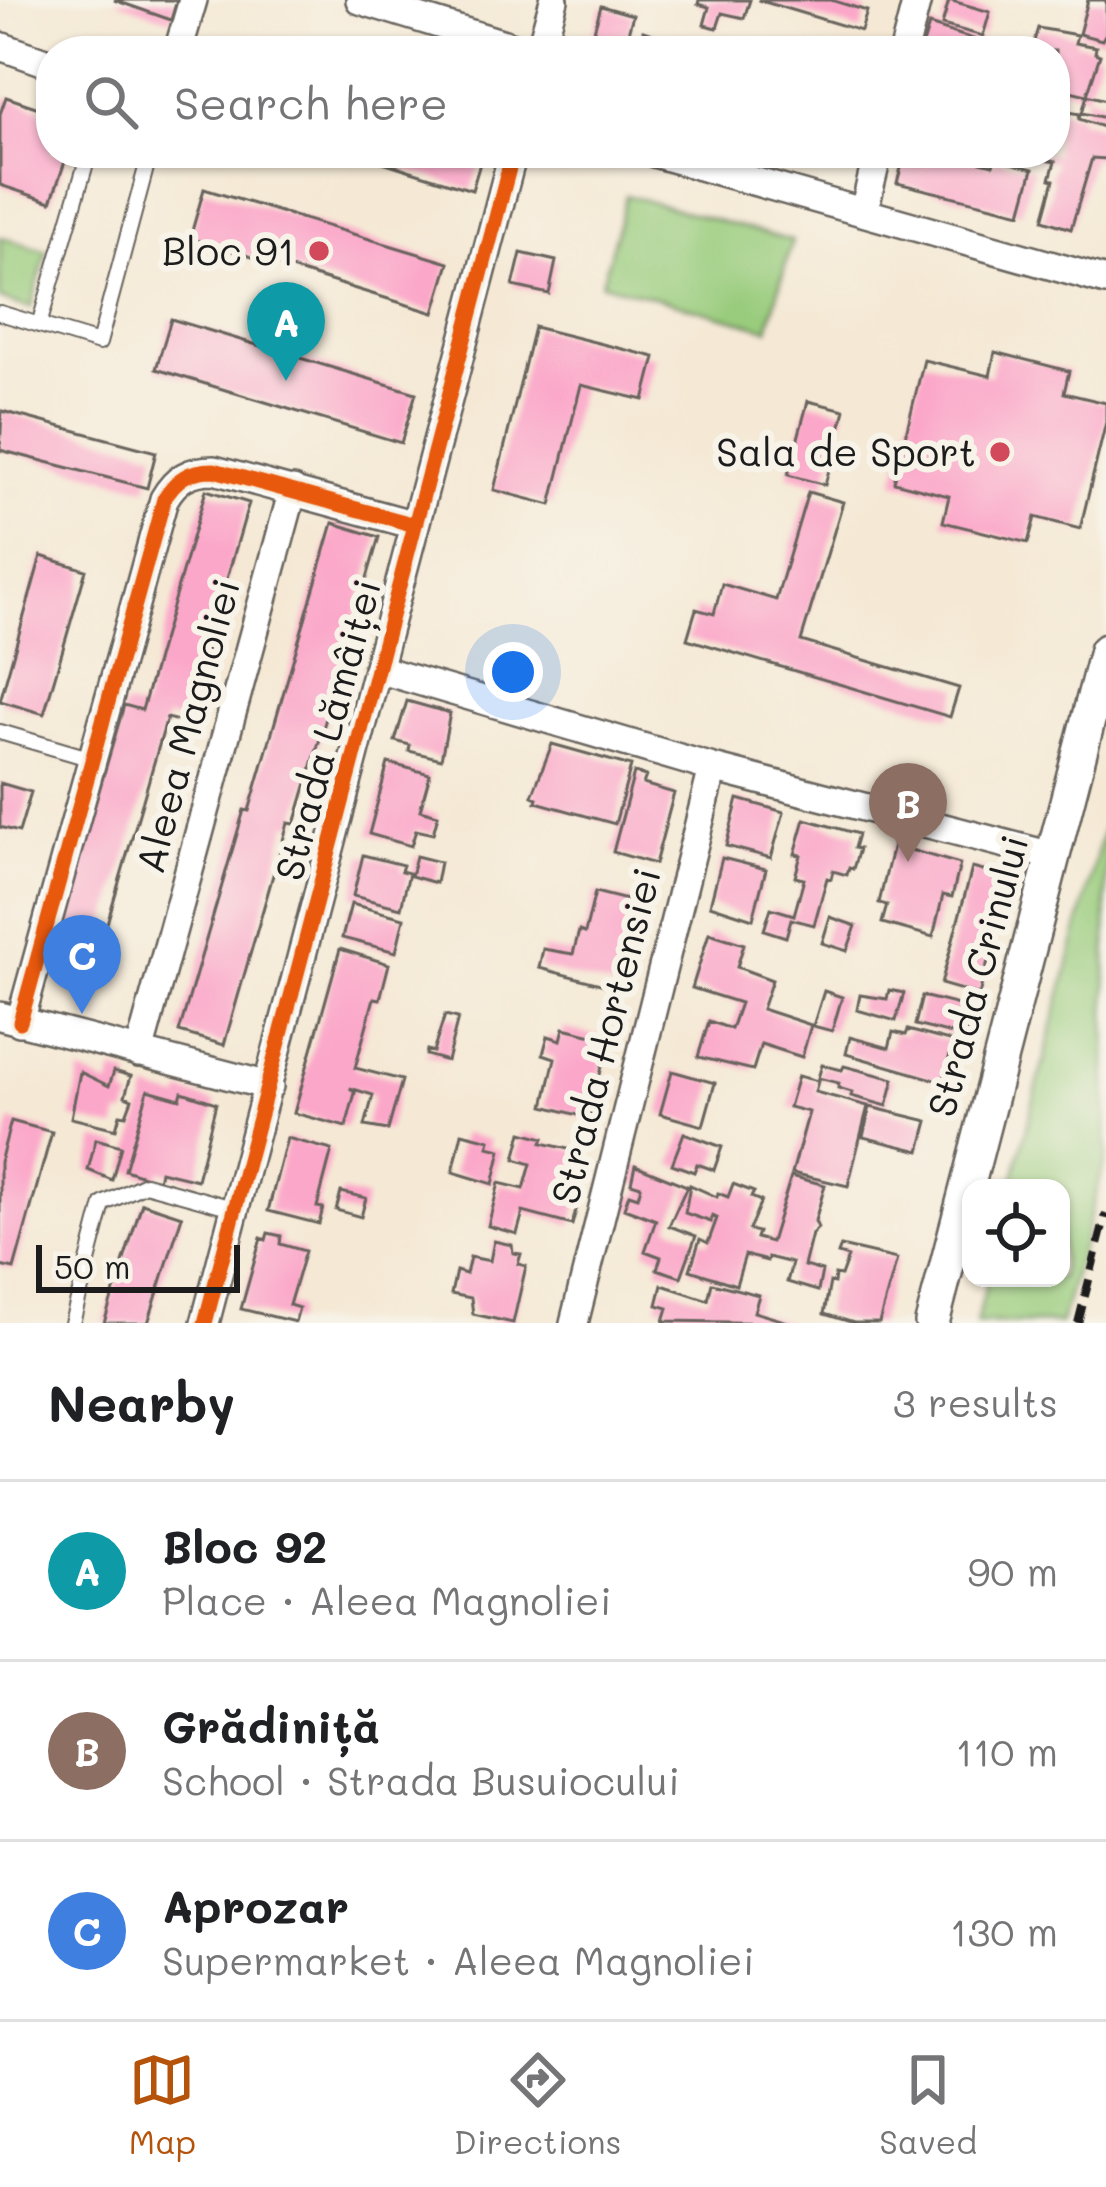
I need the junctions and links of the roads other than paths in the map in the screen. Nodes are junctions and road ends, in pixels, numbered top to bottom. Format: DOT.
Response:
graph roads {
  1 [pos="193,0"];
  2 [pos="360,0"];
  3 [pos="554,0"];
  4 [pos="917,0"];
  5 [pos="182,36"];
  6 [pos="478,36"];
  7 [pos="544,36"];
  8 [pos="908,36"];
  9 [pos="0,46"];
  10 [pos="36,59"];
  11 [pos="85,168"];
  12 [pos="146,168"];
  13 [pos="508,168"];
  14 [pos="708,168"];
  15 [pos="874,168"];
  16 [pos="864,211"];
  17 [pos="1106,281"];
  18 [pos="0,313"];
  19 [pos="39,325"];
  20 [pos="293,490"];
  21 [pos="415,526"];
  22 [pos="1106,651"];
  23 [pos="378,669"];
  24 [pos="0,732"];
  25 [pos="92,760"];
  26 [pos="713,768"];
  27 [pos="1052,856"];
  28 [pos="10,1019"];
  29 [pos="139,1053"];
  30 [pos="269,1086"];
  31 [pos="236,1209"];
  32 [pos="72,1323"];
  33 [pos="205,1323"];
  34 [pos="574,1323"];
  35 [pos="932,1323"];
  1 -- 5 [label="street"];
  2 -- 6 [label="street"];
  3 -- 7 [label="street"];
  4 -- 8 [label="street"];
  9 -- 10 [label="street"];
  11 -- 19 [label="lane"];
  12 -- 19 [label="lane"];
  13 -- 21 [label="street, Strada Lămâiței"];
  14 -- 16 [label="street"];
  15 -- 16 [label="street"];
  16 -- 17 [label="street"];
  18 -- 19 [label="lane"];
  20 -- 21 [label="street"];
  20 -- 25 [label="street"];
  20 -- 29 [label="street, Aleea Magnoliei"];
  21 -- 23 [label="street, Strada Lămâiței"];
  22 -- 27 [label="street, Strada Crinului"];
  23 -- 26 [label="street"];
  23 -- 30 [label="street, Strada Lămâiței"];
  24 -- 25 [label="lane"];
  25 -- 28 [label="street"];
  26 -- 27 [label="street"];
  26 -- 34 [label="street, Strada Hortensiei"];
  27 -- 35 [label="street, Strada Crinului"];
  28 -- 29 [label="street"];
  29 -- 30 [label="street"];
  30 -- 31 [label="street, Strada Lămâiței"];
  31 -- 32 [label="lane"];
  31 -- 33 [label="street, Strada Lămâiței"];
}
